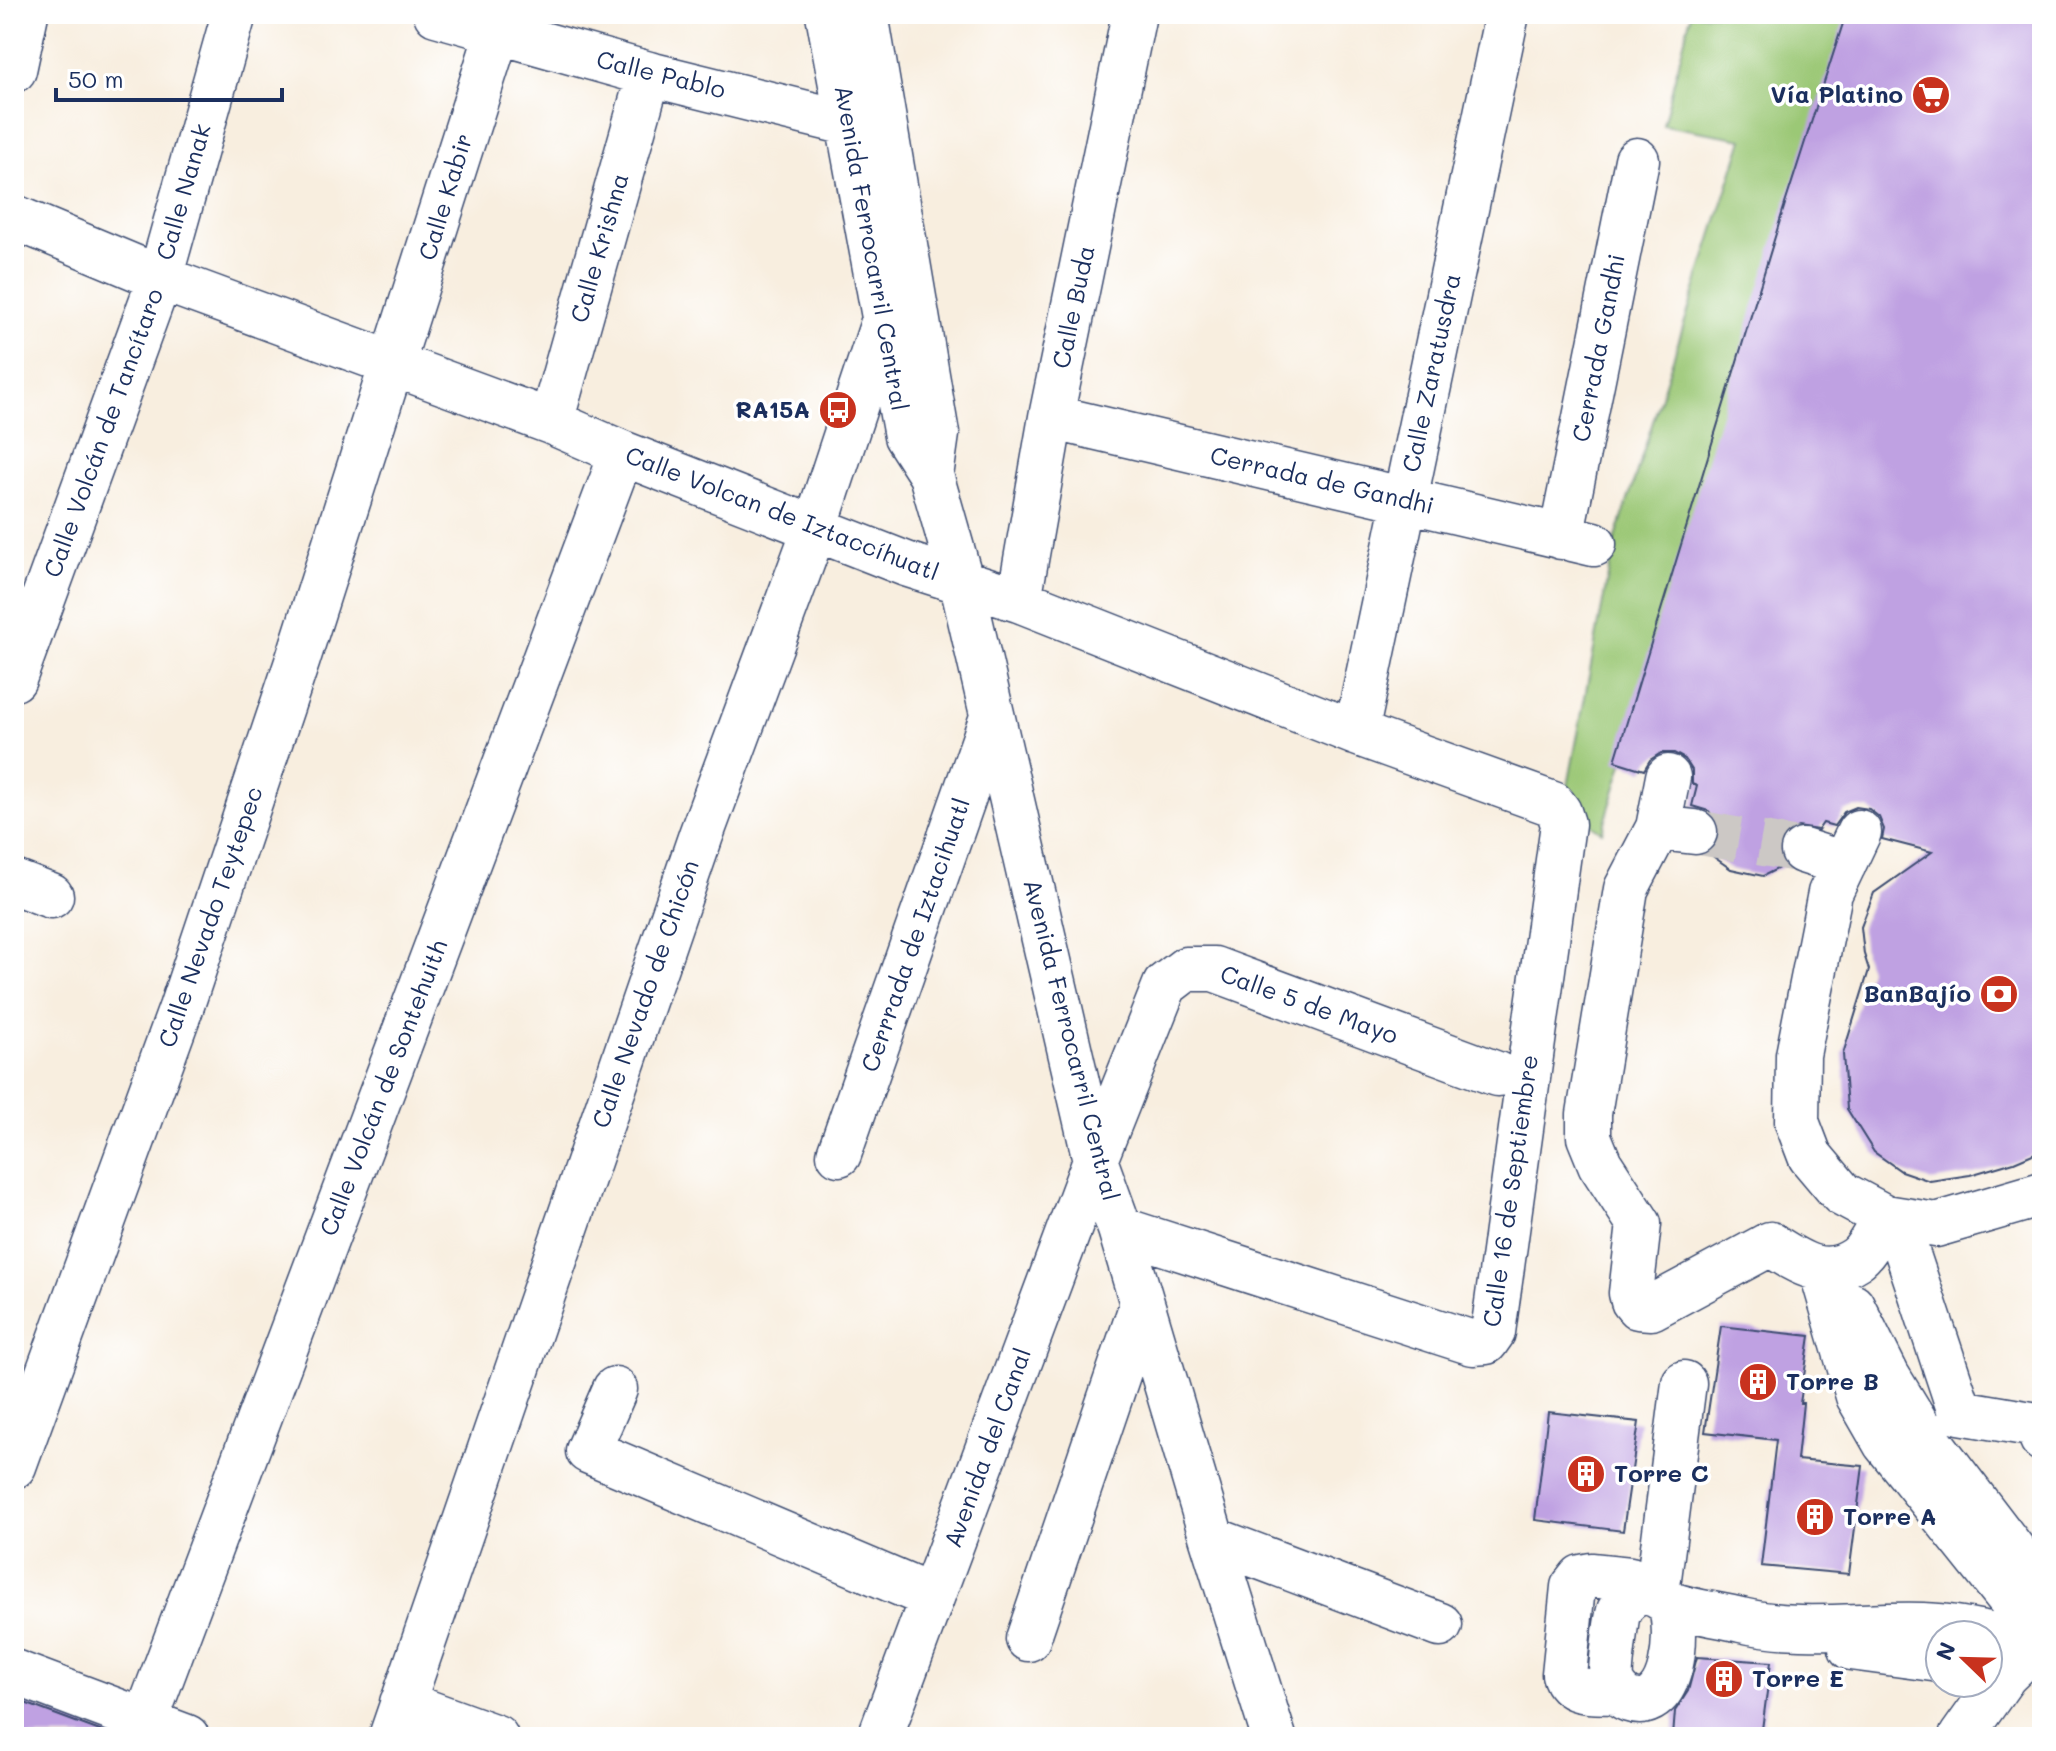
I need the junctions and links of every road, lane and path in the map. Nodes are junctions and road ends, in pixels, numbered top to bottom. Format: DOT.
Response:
graph roads {
  1 [pos="26,14"];
  2 [pos="234,14"];
  3 [pos="436,14"];
  4 [pos="828,14"];
  5 [pos="866,14"];
  6 [pos="1134,14"];
  7 [pos="1507,14"];
  8 [pos="498,31"];
  9 [pos="14,70"];
  10 [pos="649,74"];
  11 [pos="867,127"];
  12 [pos="1637,160"];
  13 [pos="14,217"];
  14 [pos="906,253"];
  15 [pos="160,278"];
  16 [pos="884,319"];
  17 [pos="394,362"];
  18 [pos="1051,417"];
  19 [pos="551,422"];
  20 [pos="622,453"];
  21 [pos="931,475"];
  22 [pos="1406,501"];
  23 [pos="815,528"];
  24 [pos="1578,541"];
  25 [pos="961,580"];
  26 [pos="1019,600"];
  27 [pos="14,679"];
  28 [pos="992,717"];
  29 [pos="1356,733"];
  30 [pos="1668,777"];
  31 [pos="1553,804"];
  32 [pos="1803,851"];
  33 [pos="1497,1074"];
  34 [pos="839,1154"];
  35 [pos="1095,1160"];
  36 [pos="2042,1194"];
  37 [pos="1890,1218"];
  38 [pos="1120,1229"];
  39 [pos="1831,1268"];
  40 [pos="1142,1304"];
  41 [pos="1684,1383"];
  42 [pos="615,1389"];
  43 [pos="2040,1432"];
  44 [pos="14,1466"];
  45 [pos="1212,1539"];
  46 [pos="2042,1560"];
  47 [pos="2042,1588"];
  48 [pos="932,1597"];
  49 [pos="1660,1604"];
  50 [pos="1440,1625"];
  51 [pos="2041,1631"];
  52 [pos="1028,1639"];
  53 [pos="1924,1657"];
  54 [pos="2004,1666"];
  55 [pos="14,1672"];
  56 [pos="1982,1699"];
  57 [pos="396,1720"];
  58 [pos="170,1732"];
  59 [pos="496,1737"];
  60 [pos="880,1737"];
  61 [pos="1274,1737"];
  62 [pos="1961,1737"];
  1 -- 9 [label="street"];
  2 -- 15 [label="street, Calle Nanak"];
  3 -- 8 [label="street, Calle Pablo"];
  4 -- 11 [label="street, Avenida Ferrocarril Central"];
  5 -- 11 [label="street, Avenida Ferrocarril Central"];
  6 -- 18 [label="street, Calle Buda"];
  7 -- 22 [label="street, Calle Zaratusdra"];
  8 -- 10 [label="street, Calle Pablo"];
  8 -- 17 [label="street, Calle Kabir"];
  10 -- 11 [label="street, Calle Pablo"];
  10 -- 19 [label="street, Calle Krishna"];
  11 -- 14 [label="street, Avenida Ferrocarril Central"];
  11 -- 16 [label="street, Avenida Ferrocarril Central"];
  12 -- 24 [label="street, Cerrada Gandhi"];
  13 -- 15 [label="street, Calle Volcan de Iztaccíhuatl"];
  14 -- 16 [label="street, Calle Nevado de Chicón"];
  14 -- 21 [label="street, Avenida Ferrocarril Central"];
  15 -- 17 [label="street, Calle Volcan de Iztaccíhuatl"];
  15 -- 27 [label="street, Calle Volcán de Tancítaro"];
  16 -- 21 [label="street, Avenida Ferrocarril Central"];
  16 -- 23 [label="street, Calle Nevado de Chicón"];
  17 -- 19 [label="street, Calle Volcan de Iztaccíhuatl"];
  17 -- 44 [label="street, Calle Nevado Teytepec"];
  18 -- 22 [label="street, Cerrada de Gandhi"];
  18 -- 26 [label="street, Calle Buda"];
  19 -- 20 [label="street, Calle Volcan de Iztaccíhuatl"];
  20 -- 23 [label="street, Calle Volcan de Iztaccíhuatl"];
  20 -- 58 [label="street, Calle Volcán de Sontehuith"];
  21 -- 25 [label="street, Avenida Ferrocarril Central"];
  22 -- 24 [label="street, Cerrada de Gandhi"];
  22 -- 29 [label="street, Calle Zaratusdra"];
  23 -- 25 [label="street, Calle Volcan de Iztaccíhuatl"];
  23 -- 57 [label="street, Calle Nevado de Chicón"];
  25 -- 26 [label="street, Calle Volcan de Iztaccíhuatl"];
  25 -- 28 [label="street, Avenida Ferrocarril Central"];
  26 -- 29 [label="street, Calle Volcan de Iztaccíhuatl"];
  28 -- 34 [label="street, Cerrrada de Iztacihuatl"];
  28 -- 35 [label="street, Avenida Ferrocarril Central"];
  29 -- 31 [label="street, Calle Volcan de Iztaccíhuatl"];
  30 -- 39 [label="street"];
  31 -- 38 [label="street, Calle 16 de Septiembre"];
  32 -- 37 [label="street"];
  33 -- 35 [label="street, Calle 5 de Mayo"];
  35 -- 38 [label="street, Avenida Ferrocarril Central"];
  35 -- 48 [label="street, Avenida del Canal"];
  36 -- 37 [label="street"];
  37 -- 39 [label="street"];
  37 -- 43 [label="street"];
  38 -- 40 [label="street, Avenida Ferrocarril Central"];
  39 -- 46 [label="street"];
  39 -- 47 [label="street"];
  39 -- 51 [label="street"];
  40 -- 45 [label="street, Avenida Ferrocarril Central"];
  40 -- 52 [label="street"];
  41 -- 49 [label="street"];
  42 -- 48 [label="street"];
  45 -- 50 [label="street"];
  45 -- 61 [label="street, Avenida Ferrocarril Central"];
  48 -- 60 [label="street, Avenida del Canal"];
  49 -- 49 [label="street"];
  49 -- 51 [label="street"];
  49 -- 53 [label="street"];
  51 -- 54 [label="street"];
  55 -- 58 [label="street"];
  56 -- 62 [label="street"];
  57 -- 59 [label="street"];
}
